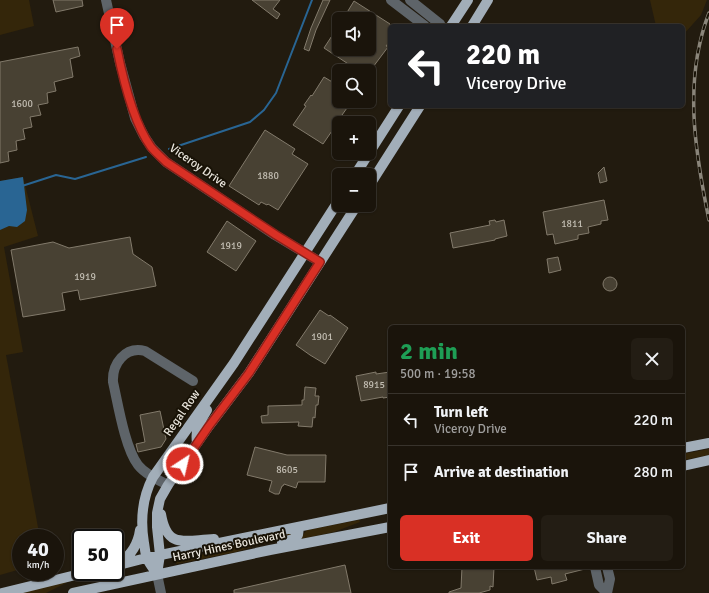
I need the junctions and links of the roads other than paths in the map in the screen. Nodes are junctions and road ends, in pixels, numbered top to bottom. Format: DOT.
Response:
graph roads {
  1 [pos="106,0"];
  2 [pos="391,0"];
  3 [pos="410,0"];
  4 [pos="468,0"];
  5 [pos="488,0"];
  6 [pos="422,24"];
  7 [pos="440,24"];
  8 [pos="452,24"];
  9 [pos="473,24"];
  10 [pos="398,108"];
  11 [pos="419,108"];
  12 [pos="377,141"];
  13 [pos="392,150"];
  14 [pos="360,168"];
  15 [pos="376,175"];
  16 [pos="332,211"];
  17 [pos="352,212"];
  18 [pos="305,253"];
  19 [pos="320,262"];
  20 [pos="248,342"];
  21 [pos="263,352"];
  22 [pos="193,381"];
  23 [pos="212,394"];
  24 [pos="197,443"];
  25 [pos="709,443"];
  26 [pos="685,448"];
  27 [pos="709,460"];
  28 [pos="685,466"];
  29 [pos="153,477"];
  30 [pos="168,485"];
  31 [pos="159,504"];
  32 [pos="388,508"];
  33 [pos="373,512"];
  34 [pos="141,522"];
  35 [pos="299,527"];
  36 [pos="388,527"];
  37 [pos="376,530"];
  38 [pos="236,540"];
  39 [pos="270,550"];
  40 [pos="160,555"];
  41 [pos="146,558"];
  42 [pos="124,559"];
  43 [pos="124,563"];
  44 [pos="596,569"];
  45 [pos="608,569"];
  46 [pos="157,574"];
  47 [pos="72,576"];
  48 [pos="2,593"];
  49 [pos="73,593"];
  50 [pos="161,593"];
  51 [pos="607,593"];
  1 -- 18 [label="street, Viceroy Drive"];
  2 -- 6 [label="street"];
  3 -- 7 [label="street"];
  4 -- 8 [label="main road"];
  5 -- 9 [label="main road"];
  10 -- 12 [label="main road"];
  11 -- 13 [label="main road"];
  12 -- 13 [label="main road"];
  12 -- 14 [label="main road"];
  13 -- 15 [label="main road"];
  16 -- 18 [label="main road, Regal Row"];
  17 -- 19 [label="main road"];
  18 -- 19 [label="street, Viceroy Drive"];
  18 -- 20 [label="main road, Regal Row"];
  19 -- 21 [label="main road"];
  20 -- 21 [label="main road"];
  20 -- 23 [label="main road, Regal Row"];
  21 -- 24 [label="main road"];
  22 -- 29 [label="street"];
  23 -- 24 [label="main road"];
  23 -- 29 [label="main road, Regal Row"];
  24 -- 30 [label="main road"];
  25 -- 26 [label="main road"];
  27 -- 28 [label="main road"];
  29 -- 30 [label="street"];
  29 -- 34 [label="main road, Regal Row"];
  30 -- 31 [label="main road"];
  31 -- 38 [label="main road"];
  31 -- 40 [label="main road"];
  32 -- 33 [label="main road, Harry Hines Boulevard"];
  33 -- 35 [label="main road, Harry Hines Boulevard"];
  33 -- 37 [label="main road"];
  34 -- 41 [label="main road, Regal Row"];
  34 -- 42 [label="main road"];
  35 -- 38 [label="main road, Harry Hines Boulevard"];
  35 -- 39 [label="main road"];
  36 -- 37 [label="main road, Harry Hines Boulevard"];
  37 -- 39 [label="main road, Harry Hines Boulevard"];
  38 -- 40 [label="main road, Harry Hines Boulevard"];
  39 -- 46 [label="main road, Harry Hines Boulevard"];
  40 -- 41 [label="main road, Harry Hines Boulevard"];
  40 -- 46 [label="main road"];
  41 -- 43 [label="main road, Harry Hines Boulevard"];
  41 -- 46 [label="main road, Regal Row"];
  44 -- 51 [label="street"];
  45 -- 51 [label="street"];
  46 -- 49 [label="main road, Harry Hines Boulevard"];
  46 -- 50 [label="street"];
  47 -- 48 [label="main road"];
}
